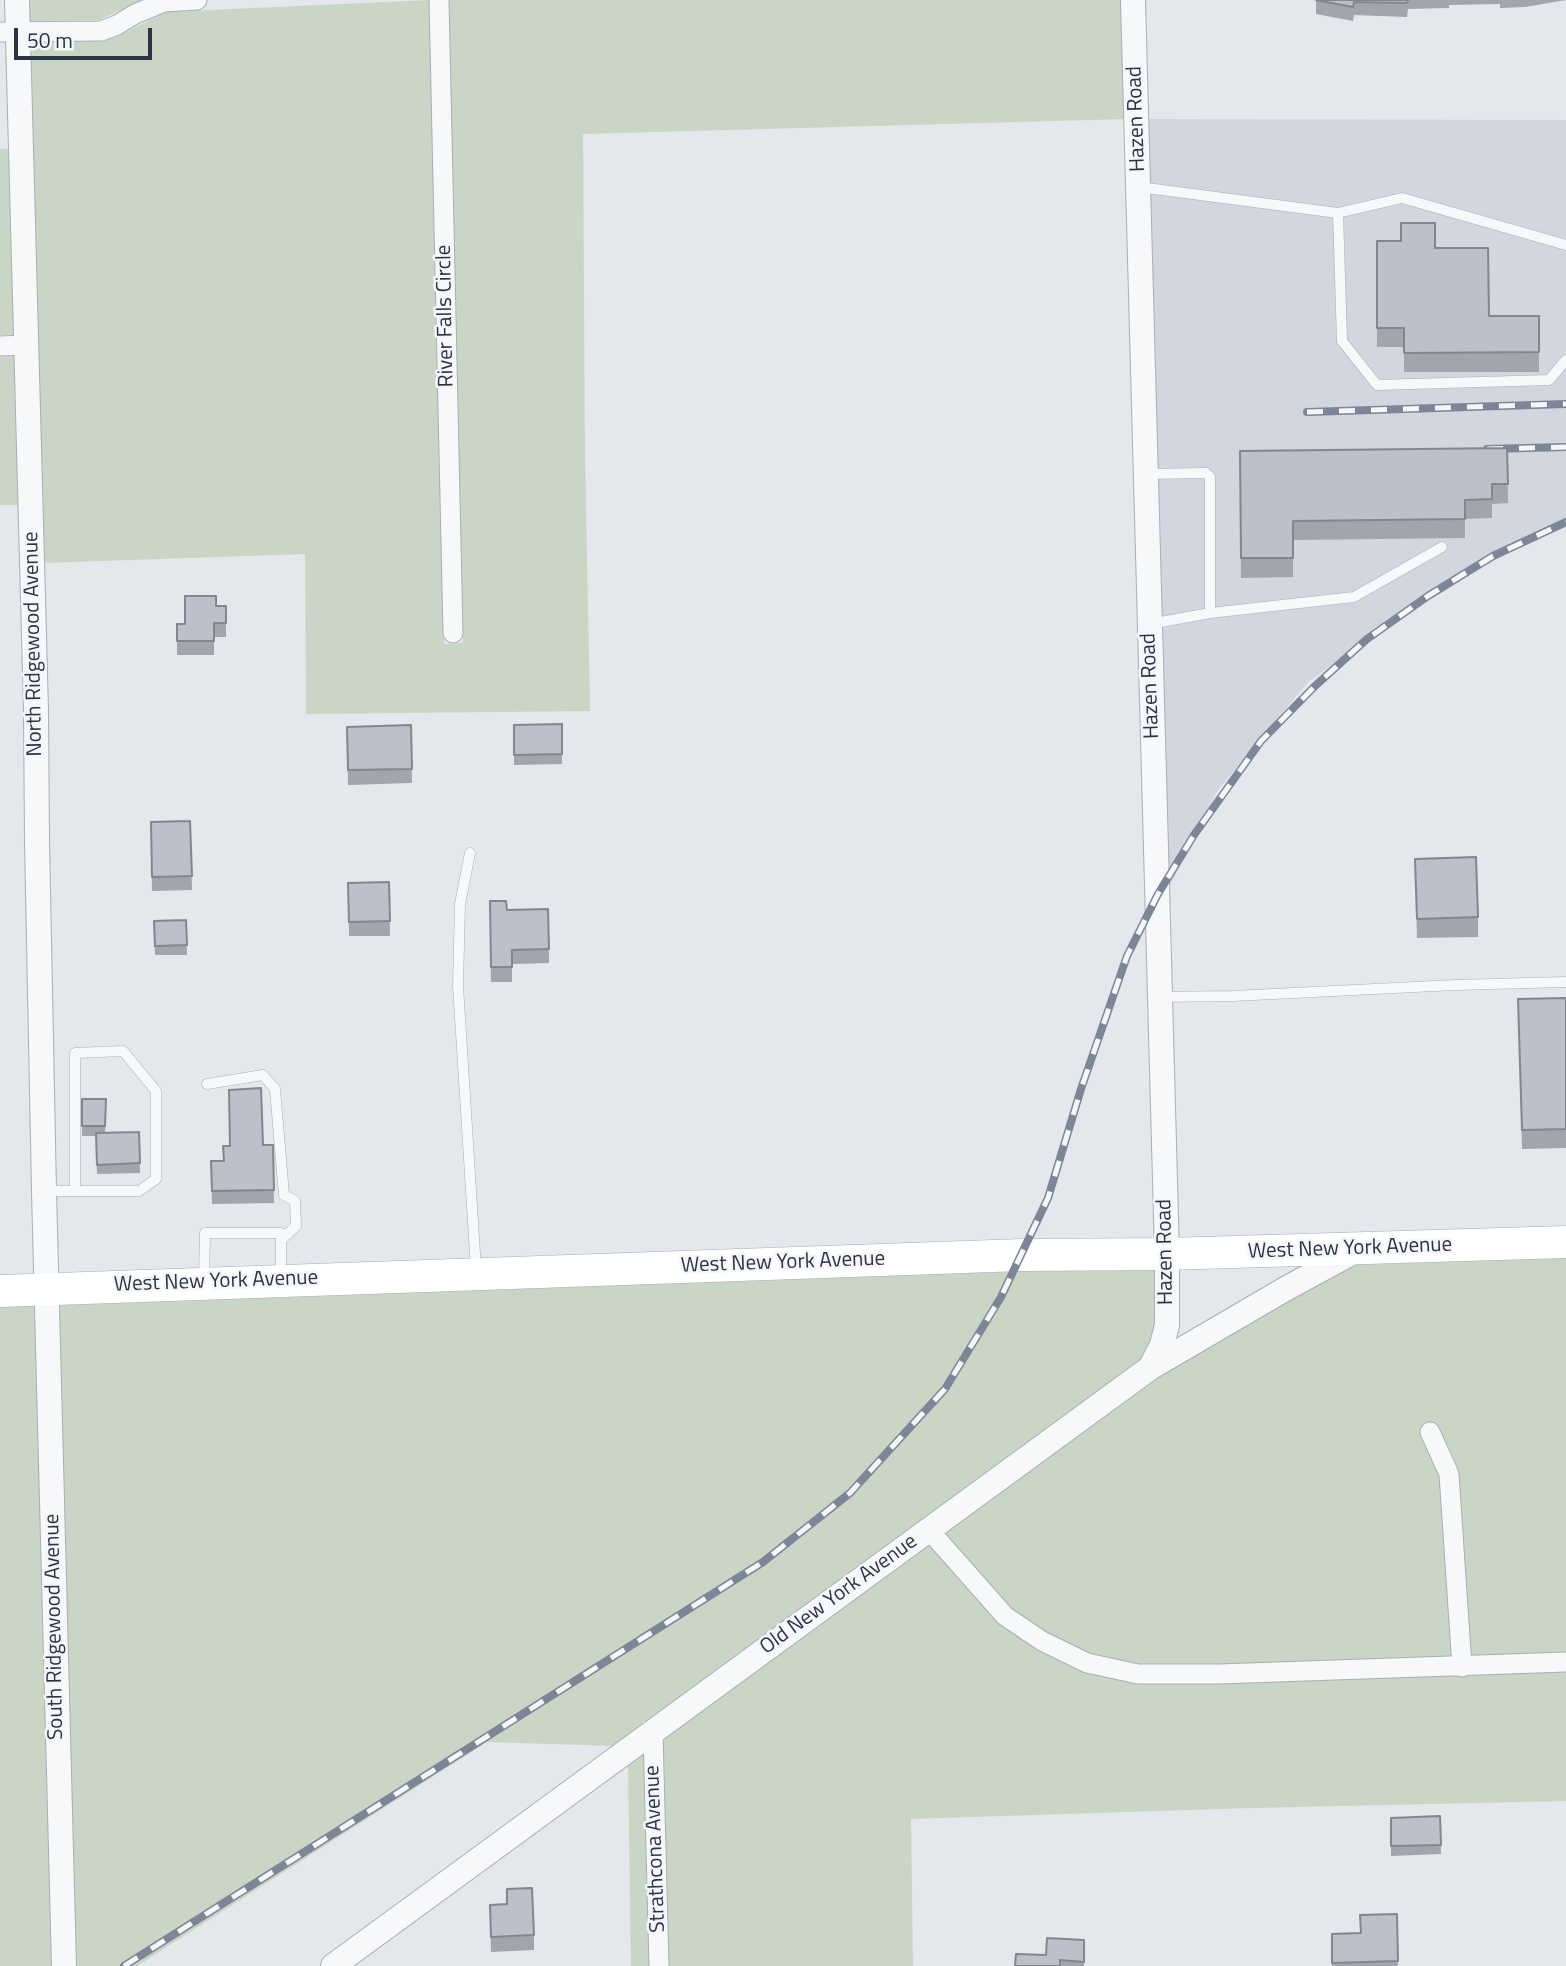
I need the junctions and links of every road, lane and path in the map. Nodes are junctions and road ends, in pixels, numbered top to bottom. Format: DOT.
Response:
graph roads {
  1 [pos="17,0"];
  2 [pos="197,0"];
  3 [pos="439,0"];
  4 [pos="1133,0"];
  5 [pos="9,32"];
  6 [pos="1139,187"];
  7 [pos="1338,213"];
  8 [pos="1566,245"];
  9 [pos="27,345"];
  10 [pos="0,346"];
  11 [pos="1566,360"];
  12 [pos="1145,474"];
  13 [pos="1442,547"];
  14 [pos="1210,612"];
  15 [pos="1149,624"];
  16 [pos="453,633"];
  17 [pos="470,853"];
  18 [pos="1566,982"];
  19 [pos="1161,997"];
  20 [pos="207,1084"];
  21 [pos="44,1191"];
  22 [pos="75,1191"];
  23 [pos="281,1240"];
  24 [pos="1566,1242"];
  25 [pos="1360,1249"];
  26 [pos="1167,1254"];
  27 [pos="476,1273"];
  28 [pos="281,1279"];
  29 [pos="204,1282"];
  30 [pos="46,1288"];
  31 [pos="0,1291"];
  32 [pos="1150,1368"];
  33 [pos="1430,1432"];
  34 [pos="929,1530"];
  35 [pos="1566,1662"];
  36 [pos="1462,1667"];
  37 [pos="653,1732"];
  38 [pos="64,1966"];
  39 [pos="333,1966"];
  40 [pos="659,1966"];
  1 -- 5 [label="street, North Ridgewood Avenue"];
  2 -- 5 [label="street"];
  3 -- 16 [label="street, River Falls Circle"];
  4 -- 6 [label="street, Hazen Road"];
  5 -- 9 [label="street, North Ridgewood Avenue"];
  6 -- 7 [label="lane"];
  6 -- 12 [label="street, Hazen Road"];
  7 -- 8 [label="lane"];
  7 -- 11 [label="lane"];
  9 -- 10 [label="street"];
  9 -- 21 [label="street, North Ridgewood Avenue"];
  12 -- 14 [label="lane"];
  12 -- 15 [label="street, Hazen Road"];
  13 -- 14 [label="lane"];
  14 -- 15 [label="lane"];
  15 -- 19 [label="street, Hazen Road"];
  17 -- 27 [label="lane"];
  18 -- 19 [label="lane"];
  19 -- 26 [label="street, Hazen Road"];
  20 -- 23 [label="lane"];
  21 -- 22 [label="lane"];
  21 -- 30 [label="street, North Ridgewood Avenue"];
  22 -- 22 [label="lane"];
  23 -- 28 [label="lane"];
  23 -- 29 [label="lane"];
  24 -- 25 [label="main road, West New York Avenue"];
  25 -- 26 [label="main road, West New York Avenue"];
  25 -- 32 [label="street, Old New York Avenue"];
  26 -- 27 [label="main road, West New York Avenue"];
  26 -- 32 [label="street, Hazen Road"];
  27 -- 28 [label="main road, West New York Avenue"];
  28 -- 29 [label="main road, West New York Avenue"];
  29 -- 30 [label="main road, West New York Avenue"];
  30 -- 31 [label="main road, West New York Avenue"];
  30 -- 38 [label="street, South Ridgewood Avenue"];
  32 -- 34 [label="street, Old New York Avenue"];
  33 -- 36 [label="street"];
  34 -- 36 [label="street"];
  34 -- 37 [label="street, Old New York Avenue"];
  35 -- 36 [label="street"];
  37 -- 39 [label="street, Old New York Avenue"];
  37 -- 40 [label="street, Strathcona Avenue"];
}
